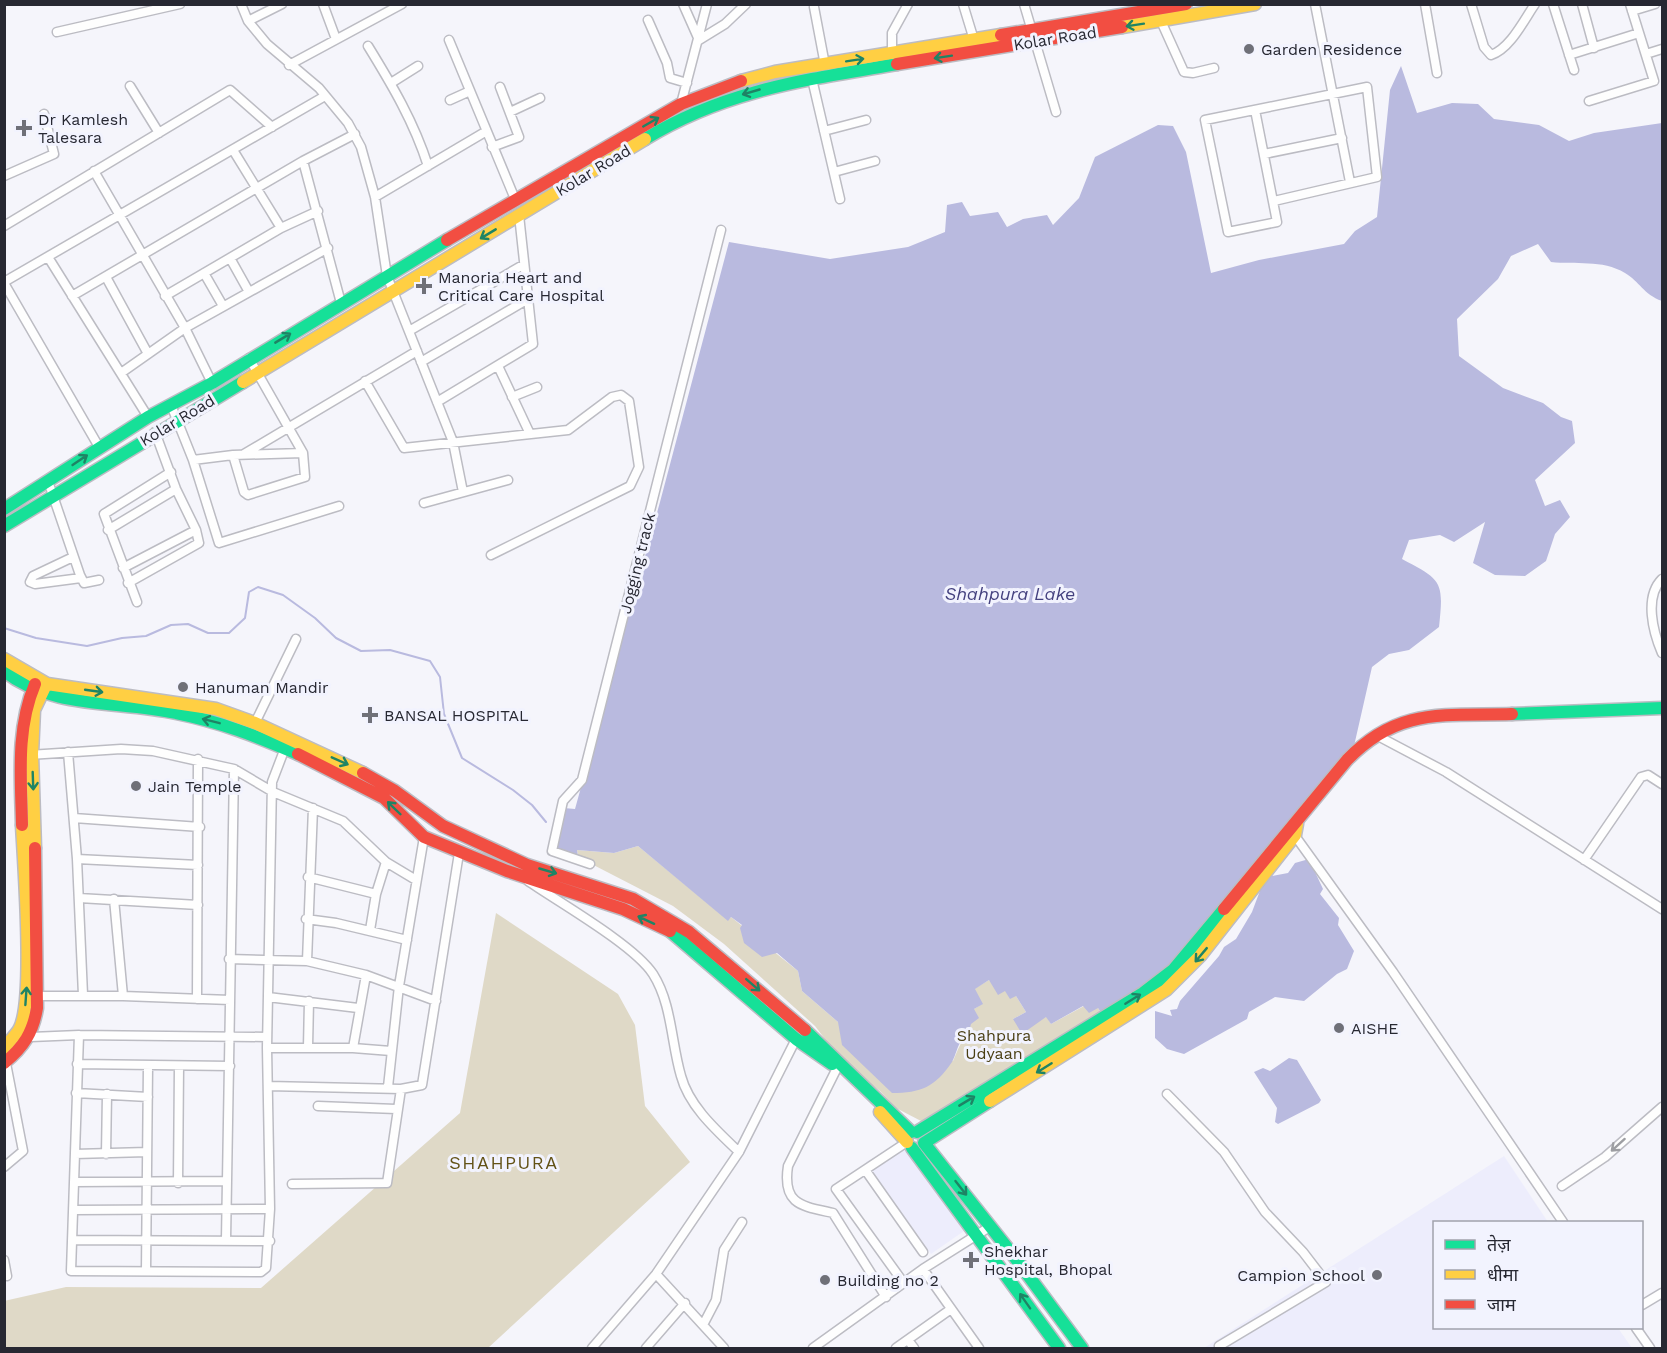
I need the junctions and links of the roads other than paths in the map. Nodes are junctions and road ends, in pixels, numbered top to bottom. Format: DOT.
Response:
graph roads {
  1 [pos="180,4"];
  2 [pos="241,4"];
  3 [pos="282,4"];
  4 [pos="323,4"];
  5 [pos="402,4"];
  6 [pos="683,4"];
  7 [pos="707,4"];
  8 [pos="746,4"];
  9 [pos="908,4"];
  10 [pos="963,4"];
  11 [pos="1024,4"];
  12 [pos="1255,4"];
  13 [pos="1315,4"];
  14 [pos="1425,4"];
  15 [pos="1471,4"];
  16 [pos="1535,4"];
  17 [pos="1553,4"];
  18 [pos="1582,4"];
  19 [pos="1655,4"];
  20 [pos="814,7"];
  21 [pos="1182,8"];
  22 [pos="1631,8"];
  23 [pos="648,20"];
  24 [pos="248,21"];
  25 [pos="1161,21"];
  26 [pos="57,32"];
  27 [pos="1639,33"];
  28 [pos="1034,35"];
  29 [pos="336,39"];
  30 [pos="449,40"];
  31 [pos="699,40"];
  32 [pos="974,40"];
  33 [pos="368,46"];
  34 [pos="1594,48"];
  35 [pos="1662,49"];
  36 [pos="1646,54"];
  37 [pos="1569,55"];
  38 [pos="893,60"];
  39 [pos="825,64"];
  40 [pos="289,65"];
  41 [pos="418,66"];
  42 [pos="1214,68"];
  43 [pos="1574,69"];
  44 [pos="1437,74"];
  45 [pos="812,79"];
  46 [pos="391,83"];
  47 [pos="687,83"];
  48 [pos="130,86"];
  49 [pos="500,87"];
  50 [pos="470,91"];
  51 [pos="1331,93"];
  52 [pos="325,96"];
  53 [pos="540,98"];
  54 [pos="450,100"];
  55 [pos="1589,101"];
  56 [pos="681,104"];
  57 [pos="1255,110"];
  58 [pos="510,112"];
  59 [pos="1056,112"];
  60 [pos="44,114"];
  61 [pos="866,120"];
  62 [pos="272,127"];
  63 [pos="824,131"];
  64 [pos="485,132"];
  65 [pos="159,133"];
  66 [pos="355,134"];
  67 [pos="1342,138"];
  68 [pos="492,147"];
  69 [pos="233,150"];
  70 [pos="1264,154"];
  71 [pos="303,161"];
  72 [pos="875,161"];
  73 [pos="428,166"];
  74 [pos="93,171"];
  75 [pos="834,172"];
  76 [pos="4,177"];
  77 [pos="549,180"];
  78 [pos="1350,182"];
  79 [pos="257,190"];
  80 [pos="557,192"];
  81 [pos="375,197"];
  82 [pos="515,199"];
  83 [pos="840,199"];
  84 [pos="1274,201"];
  85 [pos="318,211"];
  86 [pos="519,215"];
  87 [pos="119,216"];
  88 [pos="4,226"];
  89 [pos="281,228"];
  90 [pos="721,230"];
  91 [pos="328,248"];
  92 [pos="141,254"];
  93 [pos="48,257"];
  94 [pos="230,258"];
  95 [pos="523,265"];
  96 [pos="204,273"];
  97 [pos="387,276"];
  98 [pos="106,277"];
  99 [pos="4,282"];
  100 [pos="393,291"];
  101 [pos="249,292"];
  102 [pos="72,296"];
  103 [pos="165,296"];
  104 [pos="528,299"];
  105 [pos="341,303"];
  106 [pos="223,306"];
  107 [pos="185,328"];
  108 [pos="409,331"];
  109 [pos="417,351"];
  110 [pos="147,352"];
  111 [pos="249,358"];
  112 [pos="421,362"];
  113 [pos="498,366"];
  114 [pos="121,373"];
  115 [pos="258,373"];
  116 [pos="365,381"];
  117 [pos="212,382"];
  118 [pos="537,387"];
  119 [pos="512,397"];
  120 [pos="437,402"];
  121 [pos="171,405"];
  122 [pos="148,417"];
  123 [pos="177,419"];
  124 [pos="289,425"];
  125 [pos="155,432"];
  126 [pos="530,434"];
  127 [pos="453,442"];
  128 [pos="99,447"];
  129 [pos="303,453"];
  130 [pos="238,455"];
  131 [pos="193,460"];
  132 [pos="171,472"];
  133 [pos="508,480"];
  134 [pos="48,481"];
  135 [pos="176,489"];
  136 [pos="463,492"];
  137 [pos="53,496"];
  138 [pos="424,503"];
  139 [pos="339,506"];
  140 [pos="4,508"];
  141 [pos="6,527"];
  142 [pos="108,530"];
  143 [pos="196,530"];
  144 [pos="491,555"];
  145 [pos="73,556"];
  146 [pos="123,568"];
  147 [pos="81,578"];
  148 [pos="1662,579"];
  149 [pos="99,580"];
  150 [pos="128,583"];
  151 [pos="136,602"];
  152 [pos="296,639"];
  153 [pos="1662,653"];
  154 [pos="4,658"];
  155 [pos="4,671"];
  156 [pos="40,686"];
  157 [pos="1662,708"];
  158 [pos="255,723"];
  159 [pos="1376,735"];
  160 [pos="285,748"];
  161 [pos="68,752"];
  162 [pos="26,755"];
  163 [pos="198,759"];
  164 [pos="234,769"];
  165 [pos="1662,784"];
  166 [pos="273,792"];
  167 [pos="313,808"];
  168 [pos="74,818"];
  169 [pos="200,827"];
  170 [pos="1293,829"];
  171 [pos="424,837"];
  172 [pos="459,853"];
  173 [pos="77,859"];
  174 [pos="1584,860"];
  175 [pos="386,862"];
  176 [pos="590,864"];
  177 [pos="198,865"];
  178 [pos="523,870"];
  179 [pos="308,877"];
  180 [pos="416,880"];
  181 [pos="376,894"];
  182 [pos="79,898"];
  183 [pos="114,899"];
  184 [pos="198,905"];
  185 [pos="1662,909"];
  186 [pos="306,919"];
  187 [pos="370,930"];
  188 [pos="407,940"];
  189 [pos="268,958"];
  190 [pos="229,959"];
  191 [pos="307,960"];
  192 [pos="366,975"];
  193 [pos="399,986"];
  194 [pos="83,995"];
  195 [pos="39,996"];
  196 [pos="123,996"];
  197 [pos="268,997"];
  198 [pos="197,999"];
  199 [pos="230,1000"];
  200 [pos="309,1001"];
  201 [pos="436,1001"];
  202 [pos="358,1008"];
  203 [pos="79,1035"];
  204 [pos="231,1036"];
  205 [pos="31,1037"];
  206 [pos="267,1037"];
  207 [pos="796,1040"];
  208 [pos="308,1047"];
  209 [pos="4,1048"];
  210 [pos="267,1048"];
  211 [pos="353,1048"];
  212 [pos="391,1051"];
  213 [pos="5,1061"];
  214 [pos="77,1064"];
  215 [pos="148,1066"];
  216 [pos="179,1066"];
  217 [pos="230,1066"];
  218 [pos="837,1068"];
  219 [pos="268,1086"];
  220 [pos="388,1087"];
  221 [pos="401,1089"];
  222 [pos="76,1093"];
  223 [pos="107,1094"];
  224 [pos="1167,1094"];
  225 [pos="148,1096"];
  226 [pos="318,1106"];
  227 [pos="1662,1107"];
  228 [pos="396,1109"];
  229 [pos="914,1139"];
  230 [pos="147,1152"];
  231 [pos="738,1152"];
  232 [pos="75,1154"];
  233 [pos="106,1154"];
  234 [pos="4,1167"];
  235 [pos="866,1171"];
  236 [pos="227,1181"];
  237 [pos="74,1182"];
  238 [pos="148,1183"];
  239 [pos="178,1183"];
  240 [pos="292,1184"];
  241 [pos="1562,1186"];
  242 [pos="270,1209"];
  243 [pos="74,1210"];
  244 [pos="226,1210"];
  245 [pos="147,1212"];
  246 [pos="1562,1221"];
  247 [pos="742,1222"];
  248 [pos="991,1226"];
  249 [pos="977,1234"];
  250 [pos="146,1239"];
  251 [pos="72,1240"];
  252 [pos="226,1240"];
  253 [pos="270,1241"];
  254 [pos="923,1252"];
  255 [pos="4,1260"];
  256 [pos="923,1269"];
  257 [pos="146,1271"];
  258 [pos="656,1274"];
  259 [pos="6,1276"];
  260 [pos="903,1282"];
  261 [pos="1662,1293"];
  262 [pos="886,1297"];
  263 [pos="685,1303"];
  264 [pos="1643,1304"];
  265 [pos="951,1309"];
  266 [pos="704,1323"];
  267 [pos="1637,1329"];
  268 [pos="908,1340"];
  269 [pos="1219,1346"];
  270 [pos="592,1348"];
  271 [pos="646,1348"];
  272 [pos="724,1348"];
  273 [pos="813,1348"];
  274 [pos="896,1348"];
  275 [pos="914,1348"];
  276 [pos="979,1348"];
  277 [pos="1059,1348"];
  278 [pos="1082,1348"];
  279 [pos="1650,1348"];
  1 -- 26 [label="street"];
  2 -- 24 [label="street"];
  3 -- 24 [label="street"];
  4 -- 29 [label="street"];
  5 -- 29 [label="street"];
  6 -- 31 [label="street"];
  7 -- 31 [label="street"];
  8 -- 31 [label="street"];
  9 -- 38 [label="street"];
  10 -- 32 [label="street"];
  11 -- 28 [label="street"];
  12 -- 21 [label="street, Kolar Road"];
  13 -- 51 [label="street"];
  14 -- 44 [label="street"];
  15 -- 16 [label="street"];
  17 -- 37 [label="street"];
  18 -- 34 [label="street"];
  19 -- 22 [label="street"];
  20 -- 39 [label="street"];
  21 -- 25 [label="street, Kolar Road"];
  21 -- 28 [label="street, Kolar Road"];
  22 -- 27 [label="street"];
  23 -- 47 [label="street"];
  24 -- 40 [label="street"];
  25 -- 28 [label="street, Kolar Road, one-way"];
  25 -- 42 [label="street"];
  27 -- 34 [label="street"];
  27 -- 36 [label="street"];
  28 -- 32 [label="street, Kolar Road"];
  28 -- 38 [label="street, Kolar Road, one-way"];
  28 -- 59 [label="street"];
  29 -- 40 [label="street"];
  30 -- 50 [label="street"];
  31 -- 47 [label="street"];
  32 -- 38 [label="street, Kolar Road"];
  33 -- 46 [label="street"];
  34 -- 37 [label="street"];
  35 -- 36 [label="street"];
  36 -- 55 [label="street"];
  37 -- 43 [label="street"];
  39 -- 38 [label="street, Kolar Road, one-way"];
  38 -- 45 [label="street, Kolar Road"];
  39 -- 56 [label="street, Kolar Road"];
  40 -- 52 [label="street"];
  41 -- 46 [label="street"];
  45 -- 63 [label="street"];
  45 -- 80 [label="street, Kolar Road, one-way"];
  46 -- 73 [label="street"];
  47 -- 56 [label="street"];
  48 -- 65 [label="street"];
  49 -- 58 [label="street"];
  50 -- 54 [label="street"];
  50 -- 64 [label="street"];
  51 -- 57 [label="street"];
  51 -- 67 [label="street"];
  51 -- 78 [label="street"];
  52 -- 62 [label="street"];
  52 -- 66 [label="street"];
  53 -- 58 [label="street"];
  77 -- 56 [label="street, Kolar Road, one-way"];
  57 -- 70 [label="street"];
  57 -- 84 [label="street"];
  58 -- 68 [label="street"];
  60 -- 76 [label="street"];
  61 -- 63 [label="street"];
  62 -- 65 [label="street"];
  62 -- 69 [label="street"];
  63 -- 75 [label="street"];
  64 -- 68 [label="street"];
  64 -- 73 [label="street"];
  65 -- 74 [label="street"];
  66 -- 71 [label="street"];
  66 -- 81 [label="street"];
  67 -- 70 [label="street"];
  67 -- 78 [label="street"];
  68 -- 82 [label="street"];
  69 -- 79 [label="street"];
  69 -- 87 [label="street"];
  70 -- 84 [label="street"];
  71 -- 79 [label="street"];
  71 -- 85 [label="street"];
  72 -- 75 [label="street"];
  73 -- 81 [label="street"];
  74 -- 87 [label="street"];
  74 -- 88 [label="street"];
  75 -- 83 [label="street"];
  77 -- 80 [label="street"];
  77 -- 82 [label="street, Kolar Road"];
  78 -- 84 [label="street"];
  79 -- 89 [label="street"];
  79 -- 92 [label="street"];
  80 -- 86 [label="street, Kolar Road"];
  81 -- 97 [label="street"];
  82 -- 97 [label="street, Kolar Road"];
  85 -- 89 [label="street"];
  85 -- 91 [label="street"];
  86 -- 95 [label="street"];
  86 -- 100 [label="street, Kolar Road, one-way"];
  87 -- 92 [label="street"];
  87 -- 93 [label="street"];
  89 -- 94 [label="street"];
  90 -- 176 [label="street, Jogging track"];
  91 -- 101 [label="street"];
  91 -- 105 [label="street"];
  92 -- 98 [label="street"];
  92 -- 103 [label="street"];
  93 -- 99 [label="street"];
  93 -- 102 [label="street"];
  94 -- 96 [label="street"];
  94 -- 101 [label="street"];
  95 -- 104 [label="street"];
  95 -- 108 [label="street"];
  96 -- 103 [label="street"];
  96 -- 106 [label="street"];
  97 -- 100 [label="street"];
  97 -- 105 [label="street, Kolar Road"];
  98 -- 102 [label="street"];
  98 -- 110 [label="street"];
  99 -- 128 [label="street"];
  100 -- 108 [label="street"];
  100 -- 115 [label="street, Kolar Road"];
  101 -- 106 [label="street"];
  102 -- 114 [label="street"];
  103 -- 107 [label="street"];
  104 -- 112 [label="street"];
  104 -- 113 [label="street"];
  111 -- 105 [label="street, Kolar Road, one-way"];
  106 -- 107 [label="street"];
  107 -- 110 [label="street"];
  107 -- 117 [label="street"];
  108 -- 109 [label="street"];
  109 -- 112 [label="street"];
  109 -- 116 [label="street"];
  110 -- 114 [label="street"];
  111 -- 115 [label="street"];
  111 -- 117 [label="street, Kolar Road"];
  112 -- 120 [label="street"];
  113 -- 119 [label="street"];
  113 -- 120 [label="street"];
  114 -- 122 [label="street"];
  115 -- 123 [label="street, Kolar Road"];
  115 -- 124 [label="street"];
  116 -- 124 [label="street"];
  116 -- 127 [label="street"];
  117 -- 121 [label="street, Kolar Road"];
  118 -- 119 [label="street"];
  119 -- 126 [label="street"];
  120 -- 127 [label="street"];
  121 -- 122 [label="street, Kolar Road"];
  121 -- 123 [label="street"];
  122 -- 125 [label="street"];
  122 -- 128 [label="street, Kolar Road"];
  123 -- 125 [label="street, Kolar Road"];
  123 -- 131 [label="street"];
  124 -- 129 [label="street"];
  124 -- 130 [label="street"];
  125 -- 132 [label="street"];
  125 -- 137 [label="street, Kolar Road"];
  126 -- 127 [label="street"];
  126 -- 144 [label="street"];
  127 -- 136 [label="street"];
  134 -- 128 [label="street, Kolar Road, one-way"];
  129 -- 130 [label="street"];
  129 -- 130 [label="street"];
  130 -- 131 [label="street"];
  131 -- 139 [label="street"];
  132 -- 135 [label="street"];
  132 -- 142 [label="street"];
  133 -- 136 [label="street"];
  134 -- 137 [label="street"];
  134 -- 140 [label="street, Kolar Road"];
  135 -- 142 [label="street"];
  135 -- 143 [label="street"];
  136 -- 138 [label="street"];
  137 -- 141 [label="street, Kolar Road"];
  137 -- 145 [label="street"];
  142 -- 146 [label="street"];
  143 -- 146 [label="street"];
  143 -- 150 [label="street"];
  145 -- 147 [label="street"];
  145 -- 147 [label="street"];
  146 -- 150 [label="street"];
  147 -- 149 [label="street"];
  148 -- 153 [label="street"];
  150 -- 151 [label="street"];
  152 -- 158 [label="street"];
  154 -- 156 [label="street"];
  155 -- 156 [label="street"];
  156 -- 158 [label="street, one-way"];
  160 -- 156 [label="street, one-way"];
  156 -- 162 [label="street"];
  157 -- 159 [label="street"];
  158 -- 178 [label="street, one-way"];
  159 -- 170 [label="street"];
  159 -- 174 [label="street"];
  160 -- 166 [label="street"];
  171 -- 160 [label="street, one-way"];
  161 -- 162 [label="street"];
  161 -- 163 [label="street"];
  161 -- 168 [label="street"];
  162 -- 195 [label="street, one-way"];
  209 -- 162 [label="street, one-way"];
  163 -- 164 [label="street"];
  163 -- 169 [label="street"];
  164 -- 166 [label="street"];
  164 -- 190 [label="street"];
  165 -- 174 [label="street"];
  166 -- 167 [label="street"];
  166 -- 189 [label="street"];
  167 -- 175 [label="street"];
  167 -- 179 [label="street"];
  168 -- 169 [label="street"];
  168 -- 173 [label="street"];
  169 -- 177 [label="street"];
  170 -- 229 [label="street"];
  170 -- 246 [label="street"];
  171 -- 172 [label="street"];
  171 -- 180 [label="street"];
  172 -- 178 [label="street"];
  172 -- 201 [label="street"];
  173 -- 177 [label="street"];
  173 -- 182 [label="street"];
  174 -- 185 [label="street"];
  175 -- 180 [label="street"];
  175 -- 181 [label="street"];
  177 -- 184 [label="street"];
  207 -- 178 [label="street, one-way"];
  178 -- 229 [label="street, one-way"];
  178 -- 231 [label="street"];
  179 -- 181 [label="street"];
  179 -- 186 [label="street"];
  180 -- 188 [label="street"];
  181 -- 187 [label="street"];
  182 -- 183 [label="street"];
  182 -- 194 [label="street"];
  183 -- 184 [label="street"];
  183 -- 196 [label="street"];
  184 -- 198 [label="street"];
  186 -- 187 [label="street"];
  186 -- 191 [label="street"];
  187 -- 188 [label="street"];
  188 -- 193 [label="street"];
  189 -- 190 [label="street"];
  189 -- 191 [label="street"];
  189 -- 197 [label="street"];
  190 -- 199 [label="street"];
  191 -- 192 [label="street"];
  192 -- 193 [label="street"];
  192 -- 202 [label="street"];
  193 -- 201 [label="street"];
  193 -- 212 [label="street"];
  194 -- 195 [label="street"];
  194 -- 196 [label="street"];
  195 -- 205 [label="street"];
  196 -- 198 [label="street"];
  197 -- 200 [label="street"];
  197 -- 206 [label="street"];
  198 -- 199 [label="street"];
  199 -- 204 [label="street"];
  200 -- 202 [label="street"];
  200 -- 208 [label="street"];
  201 -- 221 [label="street"];
  202 -- 211 [label="street"];
  203 -- 204 [label="street"];
  203 -- 205 [label="street"];
  203 -- 214 [label="street"];
  204 -- 206 [label="street"];
  204 -- 217 [label="street"];
  205 -- 213 [label="street"];
  206 -- 210 [label="street"];
  207 -- 218 [label="street"];
  207 -- 231 [label="street"];
  208 -- 210 [label="street"];
  208 -- 211 [label="street"];
  210 -- 219 [label="street"];
  211 -- 212 [label="street"];
  212 -- 220 [label="street"];
  213 -- 234 [label="street"];
  214 -- 215 [label="street"];
  214 -- 222 [label="street"];
  215 -- 216 [label="street"];
  215 -- 225 [label="street"];
  216 -- 217 [label="street"];
  216 -- 239 [label="street"];
  217 -- 236 [label="street"];
  218 -- 229 [label="street"];
  218 -- 262 [label="street"];
  219 -- 220 [label="street"];
  219 -- 242 [label="street"];
  220 -- 221 [label="street"];
  221 -- 228 [label="street"];
  222 -- 223 [label="street"];
  222 -- 232 [label="street"];
  223 -- 225 [label="street"];
  223 -- 233 [label="street"];
  224 -- 269 [label="street"];
  225 -- 230 [label="street"];
  226 -- 228 [label="street"];
  227 -- 241 [label="street, one-way"];
  228 -- 240 [label="street"];
  229 -- 235 [label="street"];
  229 -- 248 [label="street, one-way"];
  229 -- 249 [label="street"];
  230 -- 233 [label="street"];
  230 -- 238 [label="street"];
  231 -- 258 [label="street"];
  232 -- 233 [label="street"];
  232 -- 237 [label="street"];
  235 -- 254 [label="street"];
  235 -- 260 [label="street"];
  236 -- 239 [label="street"];
  236 -- 244 [label="street"];
  237 -- 238 [label="street"];
  237 -- 243 [label="street"];
  238 -- 239 [label="street"];
  238 -- 245 [label="street"];
  242 -- 244 [label="street"];
  242 -- 253 [label="street"];
  243 -- 245 [label="street"];
  243 -- 251 [label="street"];
  244 -- 245 [label="street"];
  244 -- 252 [label="street"];
  245 -- 250 [label="street"];
  247 -- 266 [label="street"];
  248 -- 249 [label="street"];
  248 -- 278 [label="street"];
  249 -- 256 [label="street"];
  277 -- 249 [label="street, one-way"];
  250 -- 251 [label="street"];
  250 -- 252 [label="street"];
  250 -- 257 [label="street"];
  251 -- 257 [label="street"];
  252 -- 253 [label="street"];
  253 -- 257 [label="street"];
  255 -- 259 [label="street"];
  256 -- 260 [label="street"];
  256 -- 265 [label="street"];
  258 -- 263 [label="street"];
  258 -- 270 [label="street"];
  260 -- 262 [label="street"];
  261 -- 264 [label="street"];
  262 -- 273 [label="street"];
  263 -- 266 [label="street"];
  263 -- 271 [label="street"];
  265 -- 268 [label="street"];
  265 -- 276 [label="street"];
  266 -- 272 [label="street"];
  267 -- 279 [label="street"];
  268 -- 274 [label="street"];
  268 -- 275 [label="street"];
}
